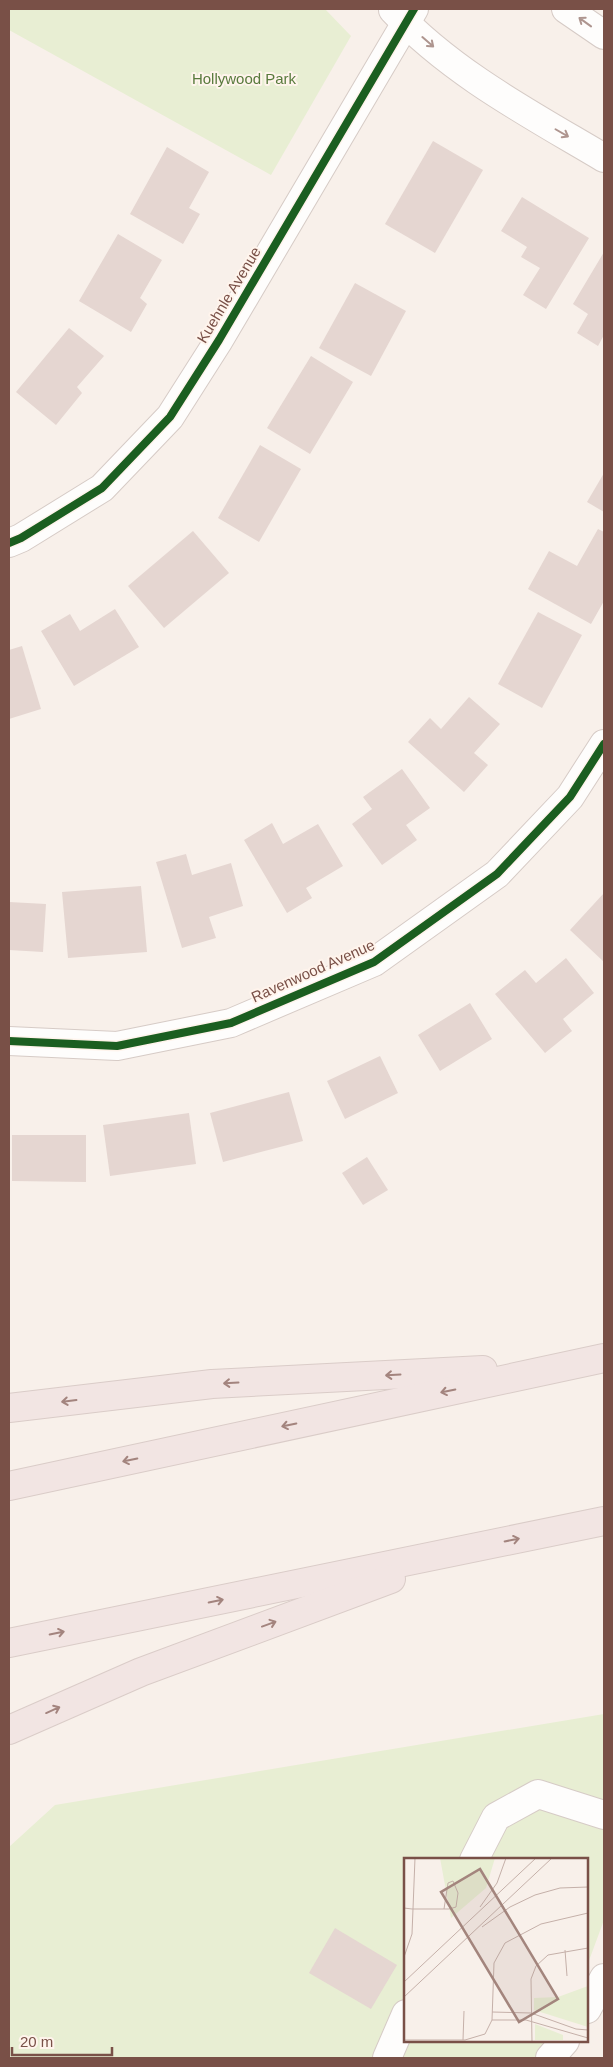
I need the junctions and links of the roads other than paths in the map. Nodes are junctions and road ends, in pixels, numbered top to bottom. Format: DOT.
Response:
graph roads {
  1 [pos="566,9"];
  2 [pos="404,14"];
  3 [pos="604,35"];
  4 [pos="604,158"];
  5 [pos="9,543"];
  6 [pos="604,744"];
  7 [pos="9,1041"];
  8 [pos="604,1358"];
  9 [pos="564,1366"];
  10 [pos="9,1408"];
  11 [pos="9,1486"];
  12 [pos="604,1520"];
  13 [pos="472,1548"];
  14 [pos="9,1643"];
  15 [pos="9,1730"];
  16 [pos="604,1815"];
  17 [pos="475,1858"];
  18 [pos="604,1978"];
  19 [pos="588,2007"];
  20 [pos="404,2019"];
  21 [pos="564,2042"];
  22 [pos="387,2058"];
  23 [pos="550,2058"];
  3 -- 1 [label="street, one-way"];
  2 -- 4 [label="street, one-way"];
  2 -- 5 [label="street, Kuehnle Avenue"];
  6 -- 7 [label="street, Ravenwood Avenue"];
  8 -- 9 [label="highway"];
  9 -- 10 [label="highway, one-way"];
  9 -- 11 [label="highway, one-way"];
  13 -- 12 [label="highway, one-way"];
  14 -- 13 [label="highway, one-way"];
  15 -- 13 [label="highway, one-way"];
  16 -- 17 [label="street"];
  18 -- 19 [label="street"];
  20 -- 22 [label="street"];
  21 -- 23 [label="street"];
}
